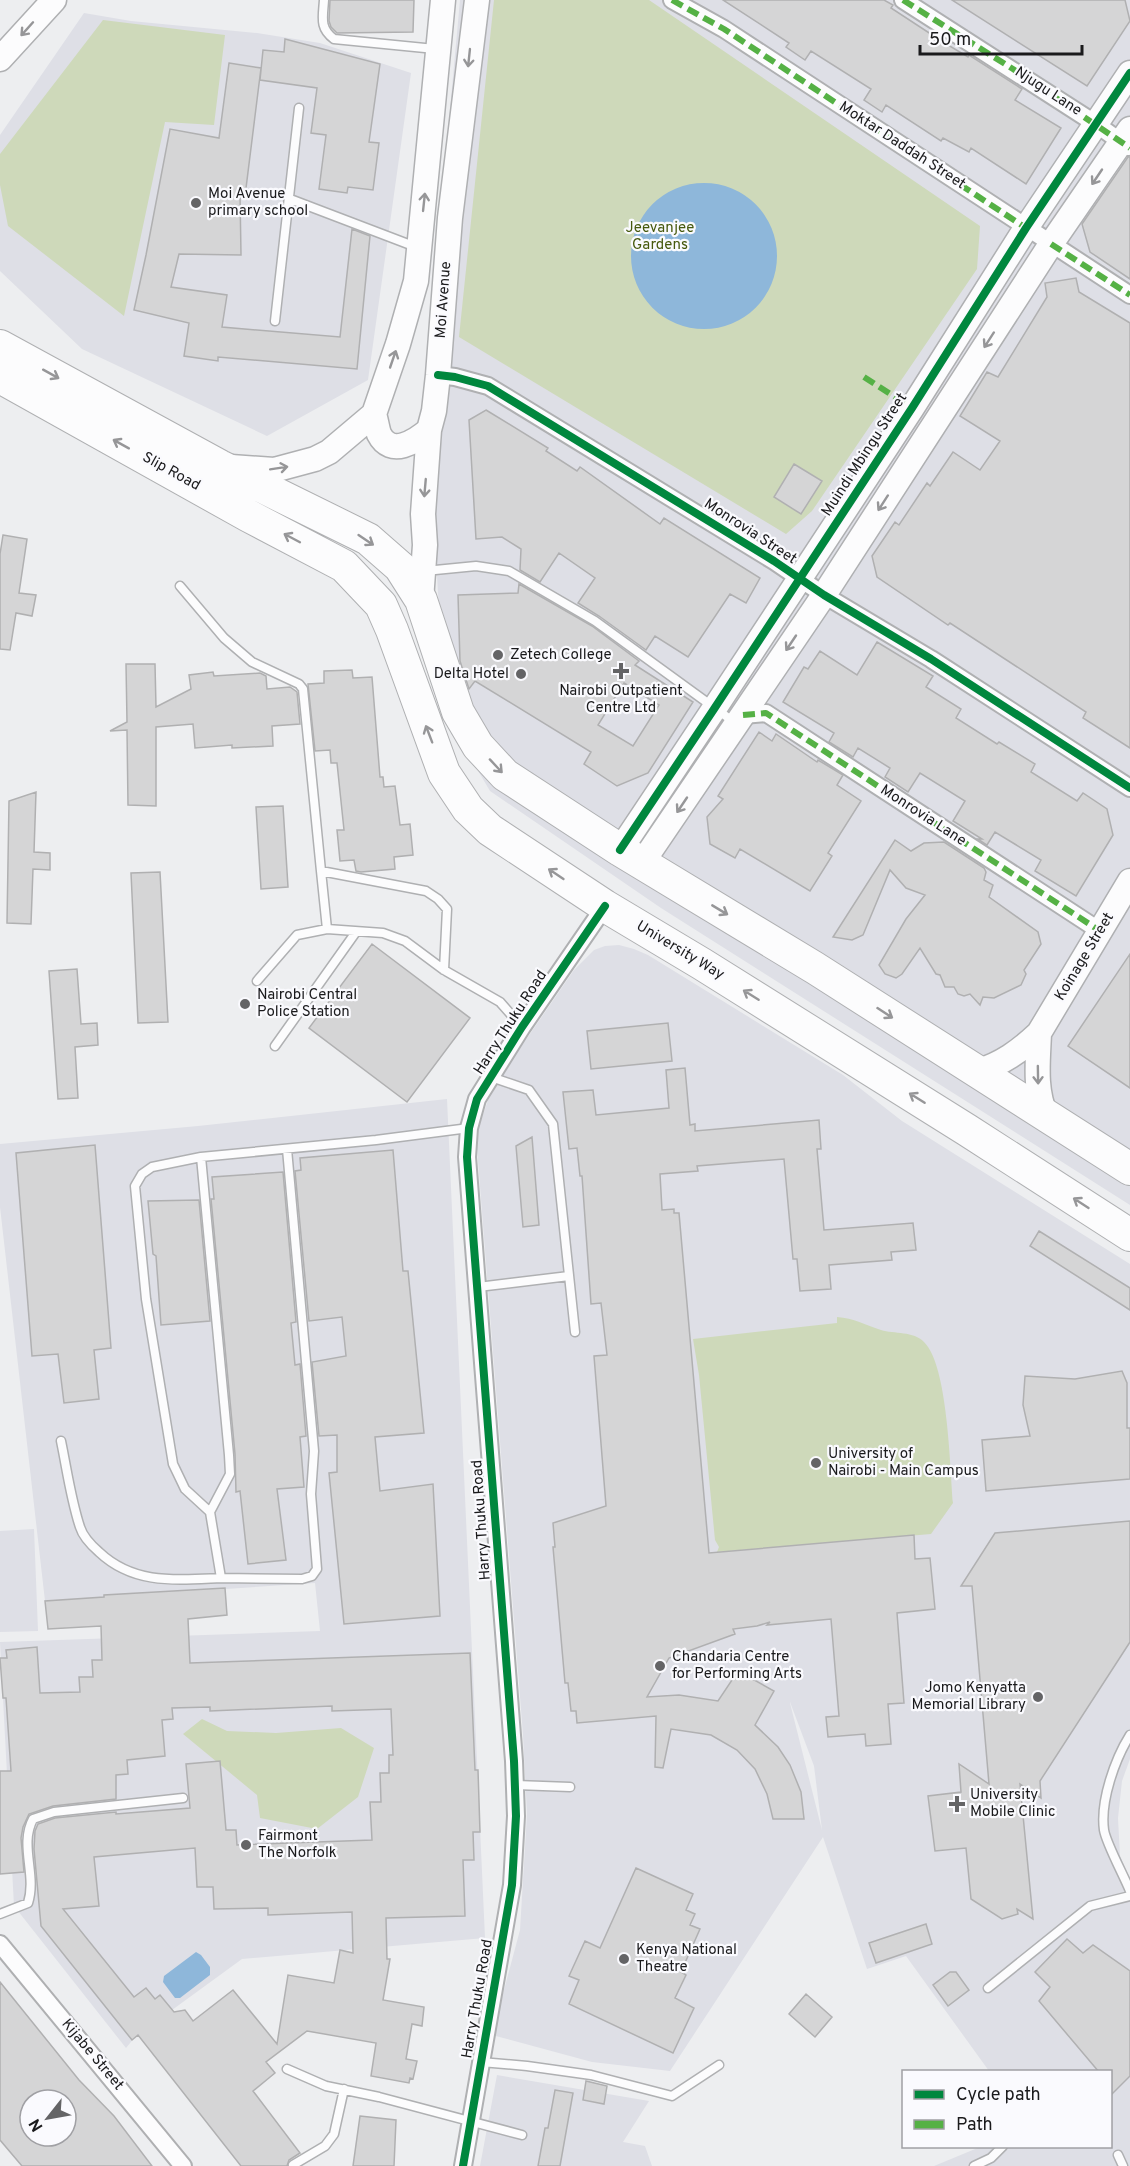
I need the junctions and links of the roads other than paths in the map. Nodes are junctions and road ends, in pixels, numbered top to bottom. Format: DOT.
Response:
graph roads {
  1 [pos="54,0"];
  2 [pos="324,0"];
  3 [pos="442,0"];
  4 [pos="477,0"];
  5 [pos="672,0"];
  6 [pos="903,0"];
  7 [pos="439,50"];
  8 [pos="0,59"];
  9 [pos="1130,73"];
  10 [pos="299,108"];
  11 [pos="1096,124"];
  12 [pos="1127,140"];
  13 [pos="290,199"];
  14 [pos="1026,228"];
  15 [pos="1051,244"];
  16 [pos="419,248"];
  17 [pos="1130,295"];
  18 [pos="275,321"];
  19 [pos="0,346"];
  20 [pos="438,375"];
  21 [pos="0,377"];
  22 [pos="374,414"];
  23 [pos="429,430"];
  24 [pos="220,466"];
  25 [pos="344,566"];
  26 [pos="799,580"];
  27 [pos="422,585"];
  28 [pos="180,586"];
  29 [pos="824,595"];
  30 [pos="714,709"];
  31 [pos="740,719"];
  32 [pos="1130,788"];
  33 [pos="631,856"];
  34 [pos="321,872"];
  35 [pos="1130,881"];
  36 [pos="605,906"];
  37 [pos="327,929"];
  38 [pos="1100,931"];
  39 [pos="356,932"];
  40 [pos="444,970"];
  41 [pos="257,981"];
  42 [pos="522,1027"];
  43 [pos="1040,1033"];
  44 [pos="275,1046"];
  45 [pos="976,1072"];
  46 [pos="491,1077"];
  47 [pos="1046,1116"];
  48 [pos="469,1128"];
  49 [pos="287,1149"];
  50 [pos="201,1157"];
  51 [pos="1130,1169"];
  52 [pos="1130,1235"];
  53 [pos="569,1276"];
  54 [pos="478,1287"];
  55 [pos="575,1332"];
  56 [pos="62,1442"];
  57 [pos="210,1512"];
  58 [pos="221,1578"];
  59 [pos="1130,1736"];
  60 [pos="516,1785"];
  61 [pos="570,1787"];
  62 [pos="183,1798"];
  63 [pos="1130,1891"];
  64 [pos="1130,1896"];
  65 [pos="0,1914"];
  66 [pos="0,1944"];
  67 [pos="988,1988"];
  68 [pos="481,2061"];
  69 [pos="719,2066"];
  70 [pos="287,2069"];
  71 [pos="345,2090"];
  72 [pos="471,2122"];
  73 [pos="522,2135"];
  74 [pos="1001,2148"];
  75 [pos="1118,2155"];
  76 [pos="293,2165"];
  77 [pos="183,2166"];
  78 [pos="463,2166"];
  79 [pos="974,2166"];
  80 [pos="1123,2166"];
  1 -- 8 [label="street, one-way"];
  2 -- 7 [label="lane"];
  3 -- 7 [label="street, Moi Avenue"];
  4 -- 20 [label="street, Moi Avenue, one-way"];
  5 -- 14 [label="street, Moktar Daddah Street"];
  6 -- 11 [label="street, Njugu Lane"];
  16 -- 7 [label="street, Moi Avenue, one-way"];
  9 -- 11 [label="street, Muindi Mbingu Street"];
  10 -- 13 [label="lane"];
  11 -- 12 [label="street, Njugu Lane"];
  11 -- 14 [label="street, Muindi Mbingu Street"];
  12 -- 15 [label="street, one-way"];
  13 -- 16 [label="lane"];
  13 -- 18 [label="lane"];
  14 -- 15 [label="street, Moktar Daddah Street"];
  14 -- 26 [label="street, Muindi Mbingu Street"];
  15 -- 17 [label="street, Moktar Daddah Street"];
  15 -- 29 [label="street, one-way"];
  22 -- 16 [label="street, Moi Avenue, one-way"];
  19 -- 24 [label="highway, Slip Road, one-way"];
  20 -- 23 [label="street, Moi Avenue"];
  20 -- 26 [label="street, Monrovia Street"];
  25 -- 21 [label="highway, Slip Road, one-way"];
  22 -- 23 [label="street"];
  24 -- 22 [label="street, Slip Road, one-way"];
  23 -- 27 [label="street, Moi Avenue, one-way"];
  24 -- 27 [label="highway, Slip Road, one-way"];
  36 -- 25 [label="highway, University Way, one-way"];
  26 -- 29 [label="street, Monrovia Street"];
  26 -- 30 [label="street, Muindi Mbingu Street"];
  27 -- 30 [label="lane"];
  27 -- 33 [label="highway, one-way"];
  28 -- 34 [label="lane"];
  29 -- 31 [label="street, one-way"];
  29 -- 32 [label="street, Monrovia Street"];
  30 -- 31 [label="lane"];
  30 -- 33 [label="street, Muindi Mbingu Street"];
  31 -- 33 [label="street, one-way"];
  31 -- 38 [label="street, Monrovia Lane"];
  33 -- 45 [label="highway, one-way"];
  34 -- 37 [label="lane"];
  34 -- 40 [label="lane"];
  35 -- 38 [label="street, Koinage Street"];
  36 -- 42 [label="street, Harry Thuku Road"];
  52 -- 36 [label="highway, University Way, one-way"];
  37 -- 39 [label="lane"];
  37 -- 41 [label="lane"];
  38 -- 43 [label="street, Koinage Street"];
  39 -- 40 [label="lane"];
  39 -- 44 [label="lane"];
  40 -- 42 [label="lane"];
  42 -- 46 [label="street, Harry Thuku Road"];
  43 -- 45 [label="street, Koinage Street"];
  43 -- 47 [label="street, Koinage Street, one-way"];
  45 -- 47 [label="highway"];
  46 -- 48 [label="street, Harry Thuku Road"];
  46 -- 53 [label="lane"];
  47 -- 51 [label="highway"];
  48 -- 49 [label="lane"];
  48 -- 54 [label="street, Harry Thuku Road"];
  49 -- 50 [label="lane"];
  49 -- 58 [label="lane"];
  50 -- 57 [label="lane"];
  50 -- 57 [label="lane"];
  53 -- 54 [label="lane"];
  53 -- 55 [label="lane"];
  54 -- 60 [label="street, Harry Thuku Road"];
  56 -- 58 [label="lane"];
  57 -- 58 [label="lane"];
  59 -- 63 [label="lane"];
  60 -- 61 [label="lane"];
  60 -- 68 [label="street, Harry Thuku Road"];
  62 -- 65 [label="lane"];
  64 -- 67 [label="lane"];
  66 -- 77 [label="street, Kijabe Street"];
  68 -- 69 [label="lane"];
  68 -- 72 [label="street, Harry Thuku Road"];
  70 -- 71 [label="lane"];
  71 -- 72 [label="lane"];
  71 -- 76 [label="lane"];
  72 -- 73 [label="lane"];
  72 -- 78 [label="street, Harry Thuku Road"];
  74 -- 79 [label="lane"];
  75 -- 80 [label="lane"];
}
